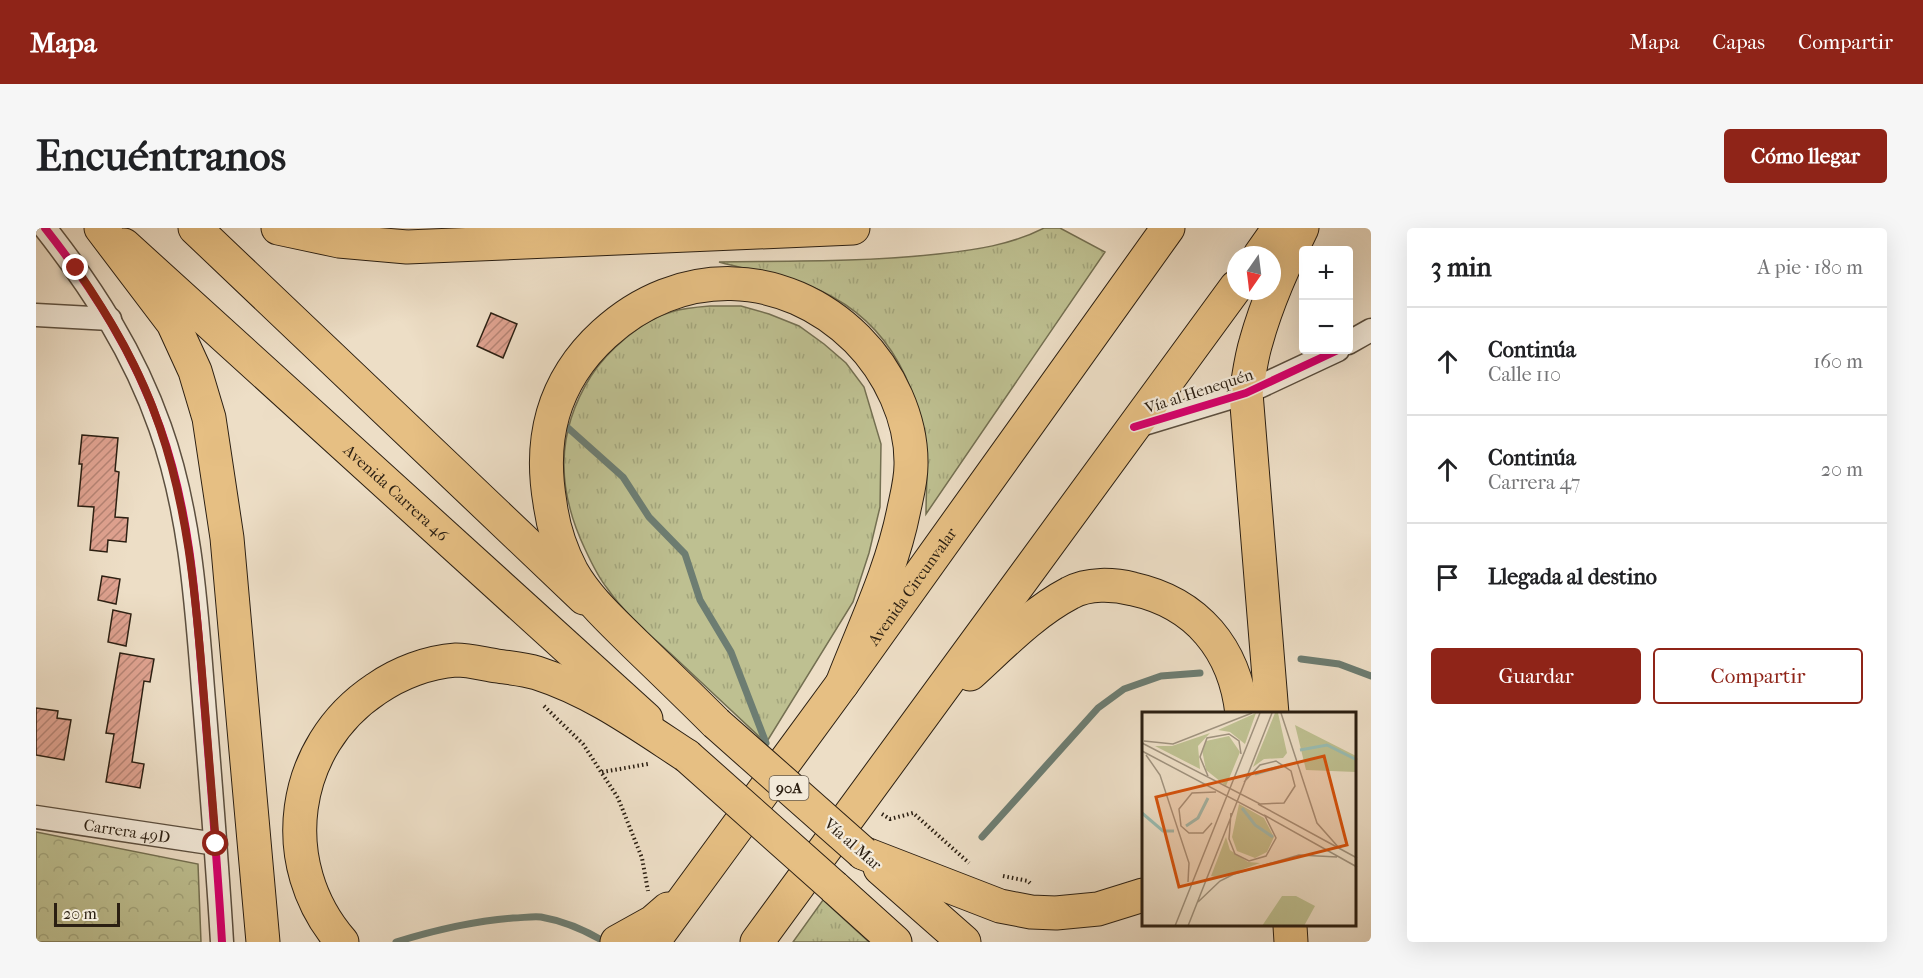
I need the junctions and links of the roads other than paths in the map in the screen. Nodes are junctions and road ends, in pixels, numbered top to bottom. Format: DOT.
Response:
graph roads {
  1 [pos="45,228"];
  2 [pos="103,228"];
  3 [pos="195,228"];
  4 [pos="278,228"];
  5 [pos="853,228"];
  6 [pos="1168,228"];
  7 [pos="1279,228"];
  8 [pos="1302,228"];
  9 [pos="1266,246"];
  10 [pos="1227,299"];
  11 [pos="36,315"];
  12 [pos="110,319"];
  13 [pos="1371,330"];
  14 [pos="1353,341"];
  15 [pos="1329,354"];
  16 [pos="1246,393"];
  17 [pos="1134,427"];
  18 [pos="842,684"];
  19 [pos="1242,712"];
  20 [pos="1272,712"];
  21 [pos="917,722"];
  22 [pos="716,723"];
  23 [pos="687,756"];
  24 [pos="36,817"];
  25 [pos="216,844"];
  26 [pos="863,853"];
  27 [pos="834,887"];
  28 [pos="1142,895"];
  29 [pos="1290,927"];
  30 [pos="653,932"];
  31 [pos="222,942"];
  32 [pos="263,942"];
  33 [pos="342,942"];
  34 [pos="617,942"];
  35 [pos="757,942"];
  36 [pos="888,942"];
  37 [pos="895,942"];
  38 [pos="964,942"];
  39 [pos="1291,942"];
  1 -- 12 [label="street"];
  2 -- 23 [label="main road, Avenida Carrera 46"];
  2 -- 32 [label="main road"];
  3 -- 22 [label="main road"];
  4 -- 5 [label="main road"];
  6 -- 18 [label="main road, Avenida Circunvalar"];
  7 -- 9 [label="main road"];
  8 -- 16 [label="main road"];
  10 -- 17 [label="main road"];
  11 -- 12 [label="street"];
  12 -- 25 [label="street"];
  13 -- 14 [label="street"];
  15 -- 16 [label="street, Vía al Henequén"];
  16 -- 17 [label="street, Vía al Henequén"];
  16 -- 20 [label="main road"];
  17 -- 21 [label="main road"];
  18 -- 22 [label="main road"];
  18 -- 30 [label="main road, Avenida Circunvalar"];
  19 -- 21 [label="main road"];
  21 -- 35 [label="main road"];
  22 -- 26 [label="main road, Vía al Mar / 90A, bridge"];
  23 -- 27 [label="main road, 90A, bridge"];
  23 -- 33 [label="main road"];
  24 -- 25 [label="street, Carrera 49D"];
  25 -- 31 [label="street"];
  26 -- 28 [label="main road"];
  26 -- 38 [label="main road, Vía al Mar / 90A"];
  27 -- 36 [label="main road"];
  27 -- 37 [label="main road, 90A"];
  29 -- 39 [label="main road"];
  30 -- 34 [label="main road, Avenida Circunvalar"];
}
